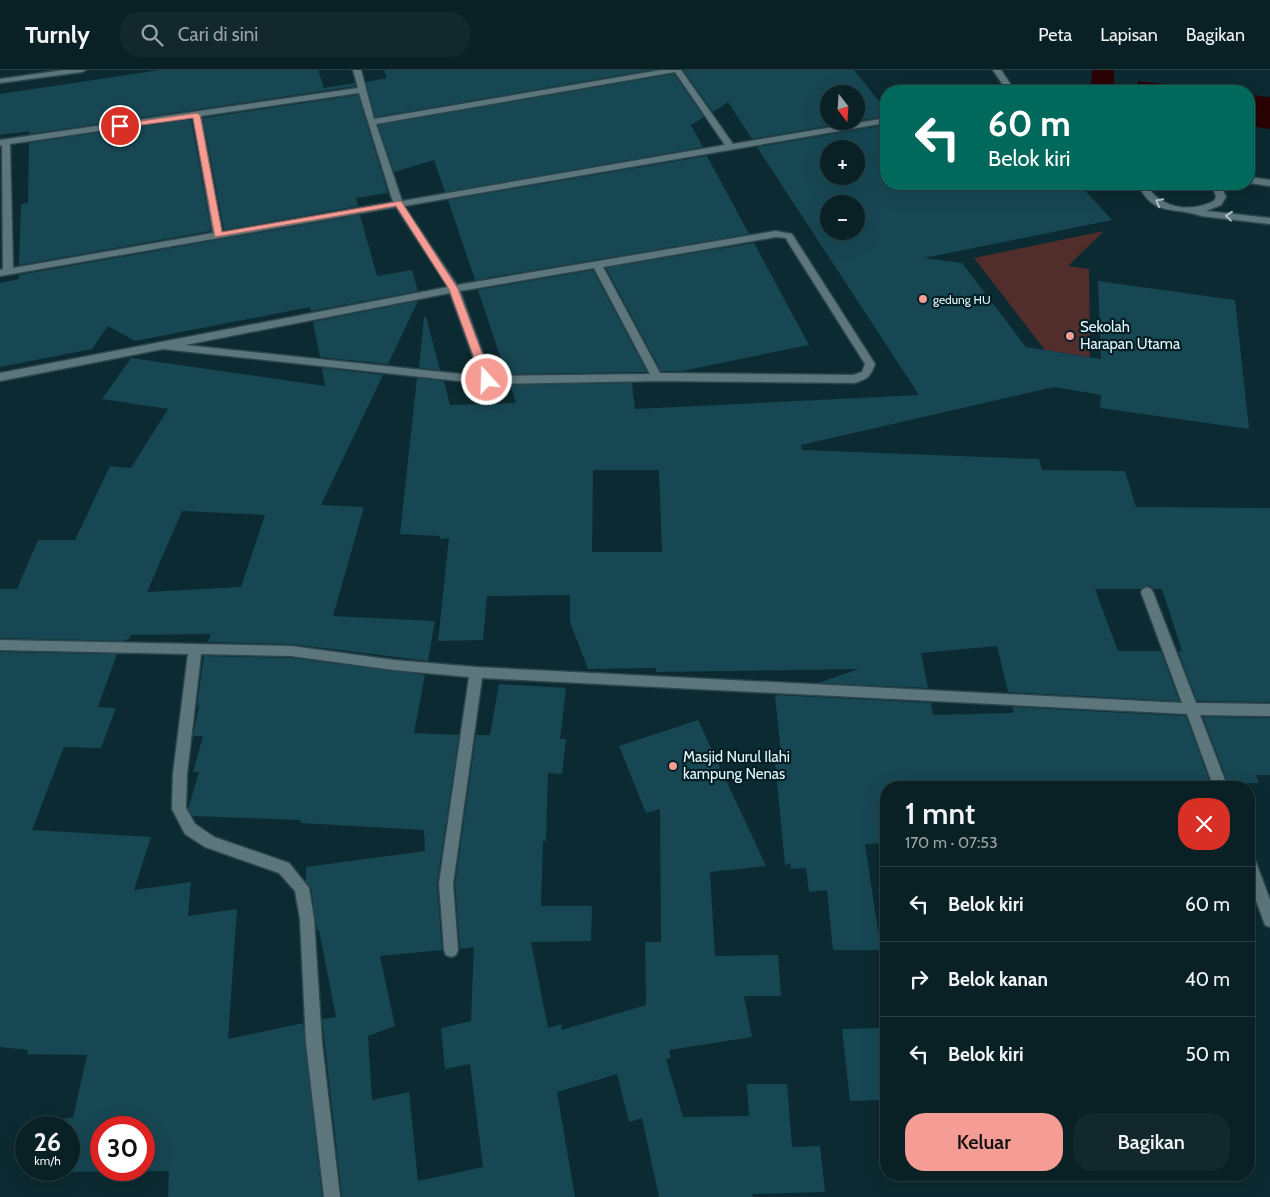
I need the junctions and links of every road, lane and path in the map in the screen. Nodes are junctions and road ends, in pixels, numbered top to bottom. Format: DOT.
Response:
graph roads {
  1 [pos="82,70"];
  2 [pos="357,70"];
  3 [pos="676,70"];
  4 [pos="997,70"];
  5 [pos="0,81"];
  6 [pos="1010,85"];
  7 [pos="363,90"];
  8 [pos="197,115"];
  9 [pos="880,121"];
  10 [pos="371,122"];
  11 [pos="3,143"];
  12 [pos="730,146"];
  13 [pos="1255,181"];
  14 [pos="1270,183"];
  15 [pos="1144,190"];
  16 [pos="1218,190"];
  17 [pos="398,203"];
  18 [pos="1188,211"];
  19 [pos="1270,221"];
  20 [pos="218,235"];
  21 [pos="598,266"];
  22 [pos="4,272"];
  23 [pos="454,289"];
  24 [pos="165,346"];
  25 [pos="0,377"];
  26 [pos="657,377"];
  27 [pos="487,380"];
  28 [pos="1147,592"];
  29 [pos="0,645"];
  30 [pos="195,649"];
  31 [pos="476,672"];
  32 [pos="1192,709"];
  33 [pos="1270,710"];
  34 [pos="1218,781"];
  35 [pos="1255,879"];
  36 [pos="1270,920"];
  37 [pos="452,950"];
  38 [pos="332,1197"];
  1 -- 5 [label="street"];
  2 -- 7 [label="street"];
  3 -- 10 [label="street"];
  3 -- 12 [label="street"];
  4 -- 6 [label="street"];
  7 -- 8 [label="street"];
  7 -- 10 [label="street"];
  8 -- 11 [label="street"];
  8 -- 20 [label="street"];
  9 -- 12 [label="street"];
  10 -- 17 [label="street"];
  11 -- 22 [label="street"];
  12 -- 17 [label="street"];
  13 -- 14 [label="street"];
  18 -- 15 [label="street, one-way"];
  16 -- 18 [label="street"];
  17 -- 20 [label="street"];
  17 -- 23 [label="street"];
  19 -- 18 [label="street, one-way"];
  20 -- 22 [label="street"];
  21 -- 23 [label="street"];
  21 -- 26 [label="street"];
  21 -- 26 [label="street"];
  23 -- 24 [label="street"];
  23 -- 27 [label="street"];
  24 -- 25 [label="street"];
  24 -- 27 [label="street"];
  26 -- 27 [label="street"];
  28 -- 32 [label="street"];
  29 -- 30 [label="street"];
  30 -- 31 [label="street"];
  30 -- 38 [label="street"];
  31 -- 32 [label="street"];
  31 -- 37 [label="street"];
  32 -- 33 [label="street"];
  32 -- 34 [label="street"];
  35 -- 36 [label="street"];
}
